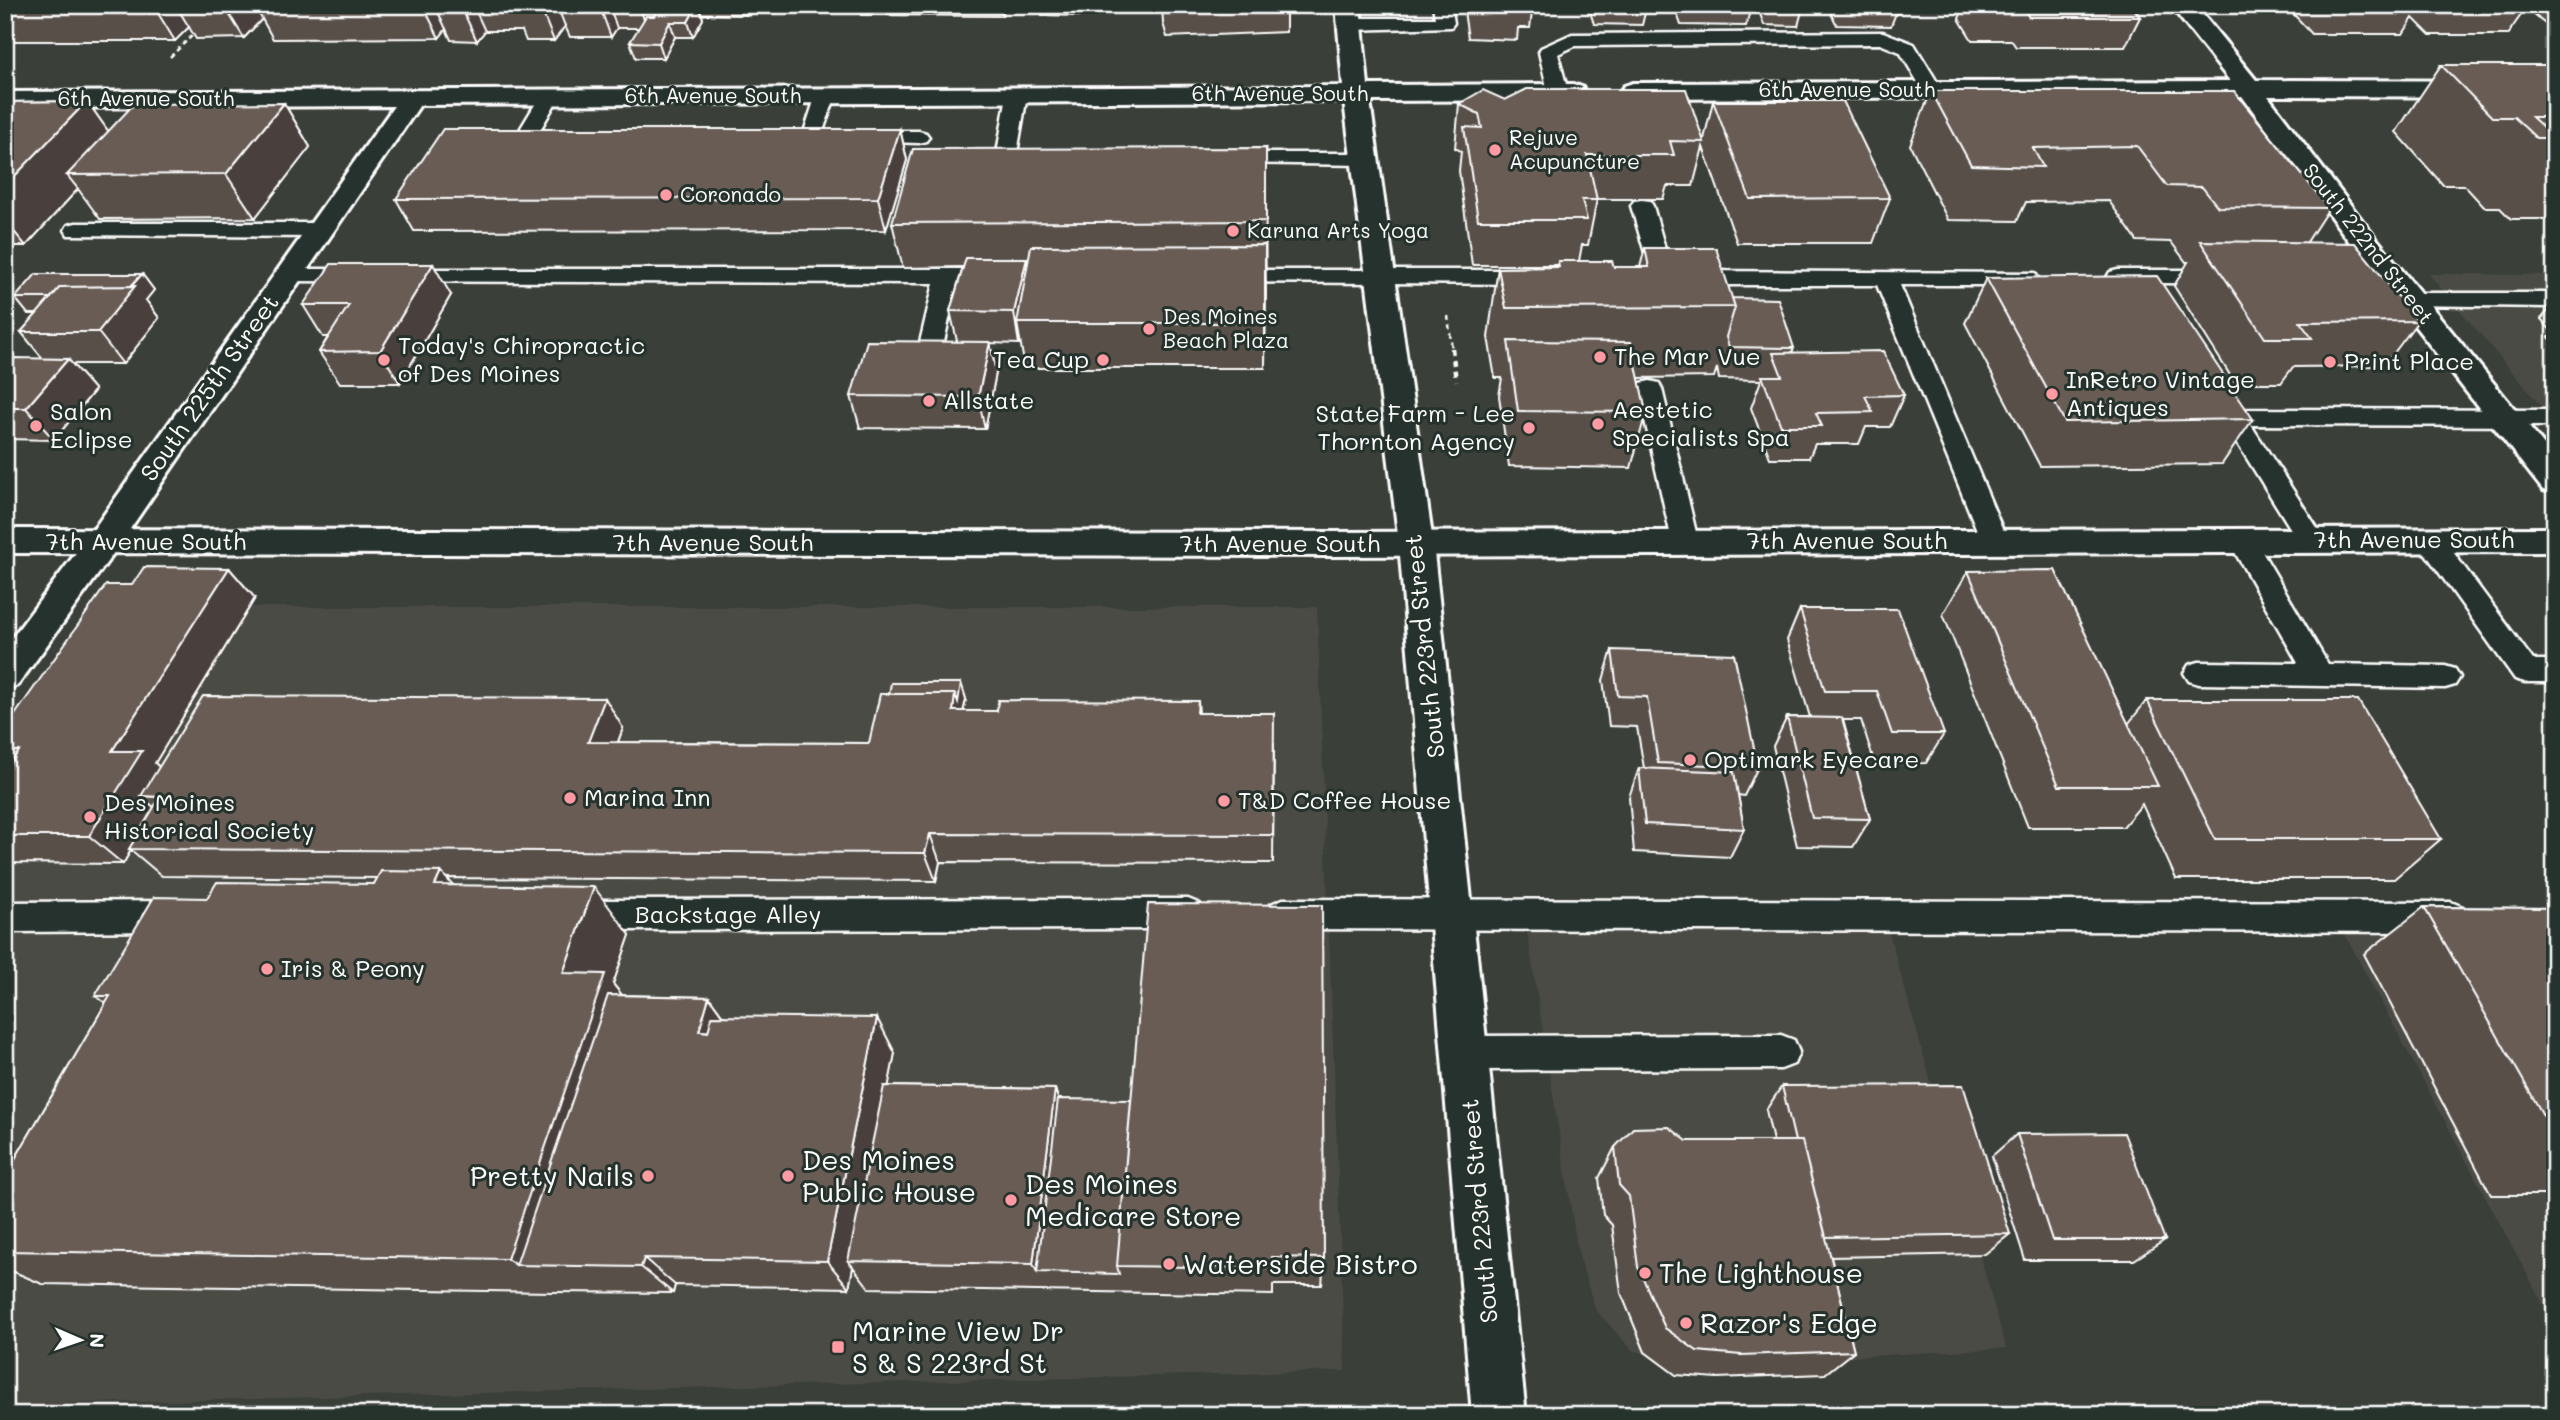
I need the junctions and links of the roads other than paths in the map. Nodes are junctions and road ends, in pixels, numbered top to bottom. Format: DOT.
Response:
graph roads {
  1 [pos="1442,5"];
  2 [pos="2182,5"];
  3 [pos="1349,15"];
  4 [pos="2249,88"];
  5 [pos="2555,89"];
  6 [pos="1932,90"];
  7 [pos="1558,92"];
  8 [pos="1356,93"];
  9 [pos="1017,95"];
  10 [pos="825,96"];
  11 [pos="412,97"];
  12 [pos="549,97"];
  13 [pos="5,100"];
  14 [pos="526,136"];
  15 [pos="580,136"];
  16 [pos="499,137"];
  17 [pos="758,137"];
  18 [pos="919,137"];
  19 [pos="812,138"];
  20 [pos="1060,159"];
  21 [pos="1211,159"];
  22 [pos="1365,159"];
  23 [pos="1642,206"];
  24 [pos="75,230"];
  25 [pos="320,230"];
  26 [pos="288,276"];
  27 [pos="947,276"];
  28 [pos="1029,276"];
  29 [pos="1208,277"];
  30 [pos="1380,277"];
  31 [pos="2095,277"];
  32 [pos="2234,277"];
  33 [pos="1634,278"];
  34 [pos="1662,278"];
  35 [pos="2053,278"];
  36 [pos="1886,279"];
  37 [pos="1557,281"];
  38 [pos="2411,300"];
  39 [pos="2555,300"];
  40 [pos="929,355"];
  41 [pos="2206,374"];
  42 [pos="1650,389"];
  43 [pos="2233,417"];
  44 [pos="2504,418"];
  45 [pos="2555,418"];
  46 [pos="2555,482"];
  47 [pos="1994,540"];
  48 [pos="2241,540"];
  49 [pos="2312,540"];
  50 [pos="2429,540"];
  51 [pos="2555,540"];
  52 [pos="5,541"];
  53 [pos="1685,541"];
  54 [pos="103,542"];
  55 [pos="1416,543"];
  56 [pos="2555,671"];
  57 [pos="2199,673"];
  58 [pos="5,675"];
  59 [pos="2320,675"];
  60 [pos="2445,677"];
  61 [pos="1214,914"];
  62 [pos="1256,914"];
  63 [pos="1451,914"];
  64 [pos="214,916"];
  65 [pos="547,916"];
  66 [pos="5,917"];
  67 [pos="2485,917"];
  68 [pos="1781,1052"];
  69 [pos="1465,1053"];
  70 [pos="1499,1415"];
  1 -- 3 [label="lane"];
  2 -- 4 [label="street, South 222nd Street"];
  3 -- 8 [label="street, South 223rd Street"];
  4 -- 5 [label="street, 6th Avenue South"];
  4 -- 6 [label="street, 6th Avenue South"];
  4 -- 38 [label="street, South 222nd Street"];
  6 -- 7 [label="street, 6th Avenue South"];
  6 -- 7 [label="lane"];
  7 -- 8 [label="street, 6th Avenue South"];
  8 -- 9 [label="street, 6th Avenue South"];
  8 -- 22 [label="street, South 223rd Street"];
  9 -- 10 [label="street, 6th Avenue South"];
  9 -- 20 [label="lane"];
  10 -- 12 [label="street, 6th Avenue South"];
  10 -- 19 [label="lane"];
  11 -- 12 [label="street, 6th Avenue South"];
  11 -- 13 [label="street, 6th Avenue South"];
  11 -- 25 [label="street, South 225th Street"];
  12 -- 14 [label="lane"];
  14 -- 15 [label="lane"];
  14 -- 16 [label="lane"];
  17 -- 19 [label="lane"];
  18 -- 19 [label="lane"];
  21 -- 22 [label="lane"];
  22 -- 30 [label="street, South 223rd Street"];
  23 -- 34 [label="lane"];
  24 -- 25 [label="lane"];
  25 -- 26 [label="street, South 225th Street"];
  26 -- 27 [label="lane"];
  26 -- 54 [label="street, South 225th Street"];
  27 -- 28 [label="lane"];
  27 -- 40 [label="lane"];
  29 -- 30 [label="lane"];
  30 -- 37 [label="lane"];
  30 -- 55 [label="street, South 223rd Street"];
  31 -- 32 [label="lane"];
  33 -- 34 [label="lane"];
  34 -- 36 [label="lane"];
  35 -- 36 [label="lane"];
  36 -- 47 [label="lane"];
  38 -- 39 [label="lane"];
  38 -- 44 [label="street, South 222nd Street"];
  41 -- 43 [label="lane"];
  42 -- 53 [label="lane"];
  43 -- 44 [label="lane"];
  43 -- 49 [label="lane"];
  44 -- 45 [label="lane"];
  44 -- 46 [label="street, South 222nd Street"];
  47 -- 48 [label="street, 7th Avenue South"];
  47 -- 53 [label="street, 7th Avenue South"];
  48 -- 49 [label="street, 7th Avenue South"];
  48 -- 59 [label="lane"];
  49 -- 50 [label="street, 7th Avenue South"];
  50 -- 51 [label="street, 7th Avenue South"];
  50 -- 56 [label="lane"];
  52 -- 54 [label="street, 7th Avenue South"];
  53 -- 55 [label="street, 7th Avenue South"];
  54 -- 55 [label="street, 7th Avenue South"];
  54 -- 58 [label="street, South 225th Street"];
  55 -- 63 [label="street, South 223rd Street"];
  57 -- 59 [label="lane"];
  59 -- 60 [label="lane"];
  61 -- 65 [label="lane, Backstage Alley"];
  62 -- 63 [label="lane"];
  63 -- 67 [label="lane"];
  63 -- 69 [label="street, South 223rd Street"];
  64 -- 66 [label="lane"];
  68 -- 69 [label="lane"];
  69 -- 70 [label="street, South 223rd Street"];
}
